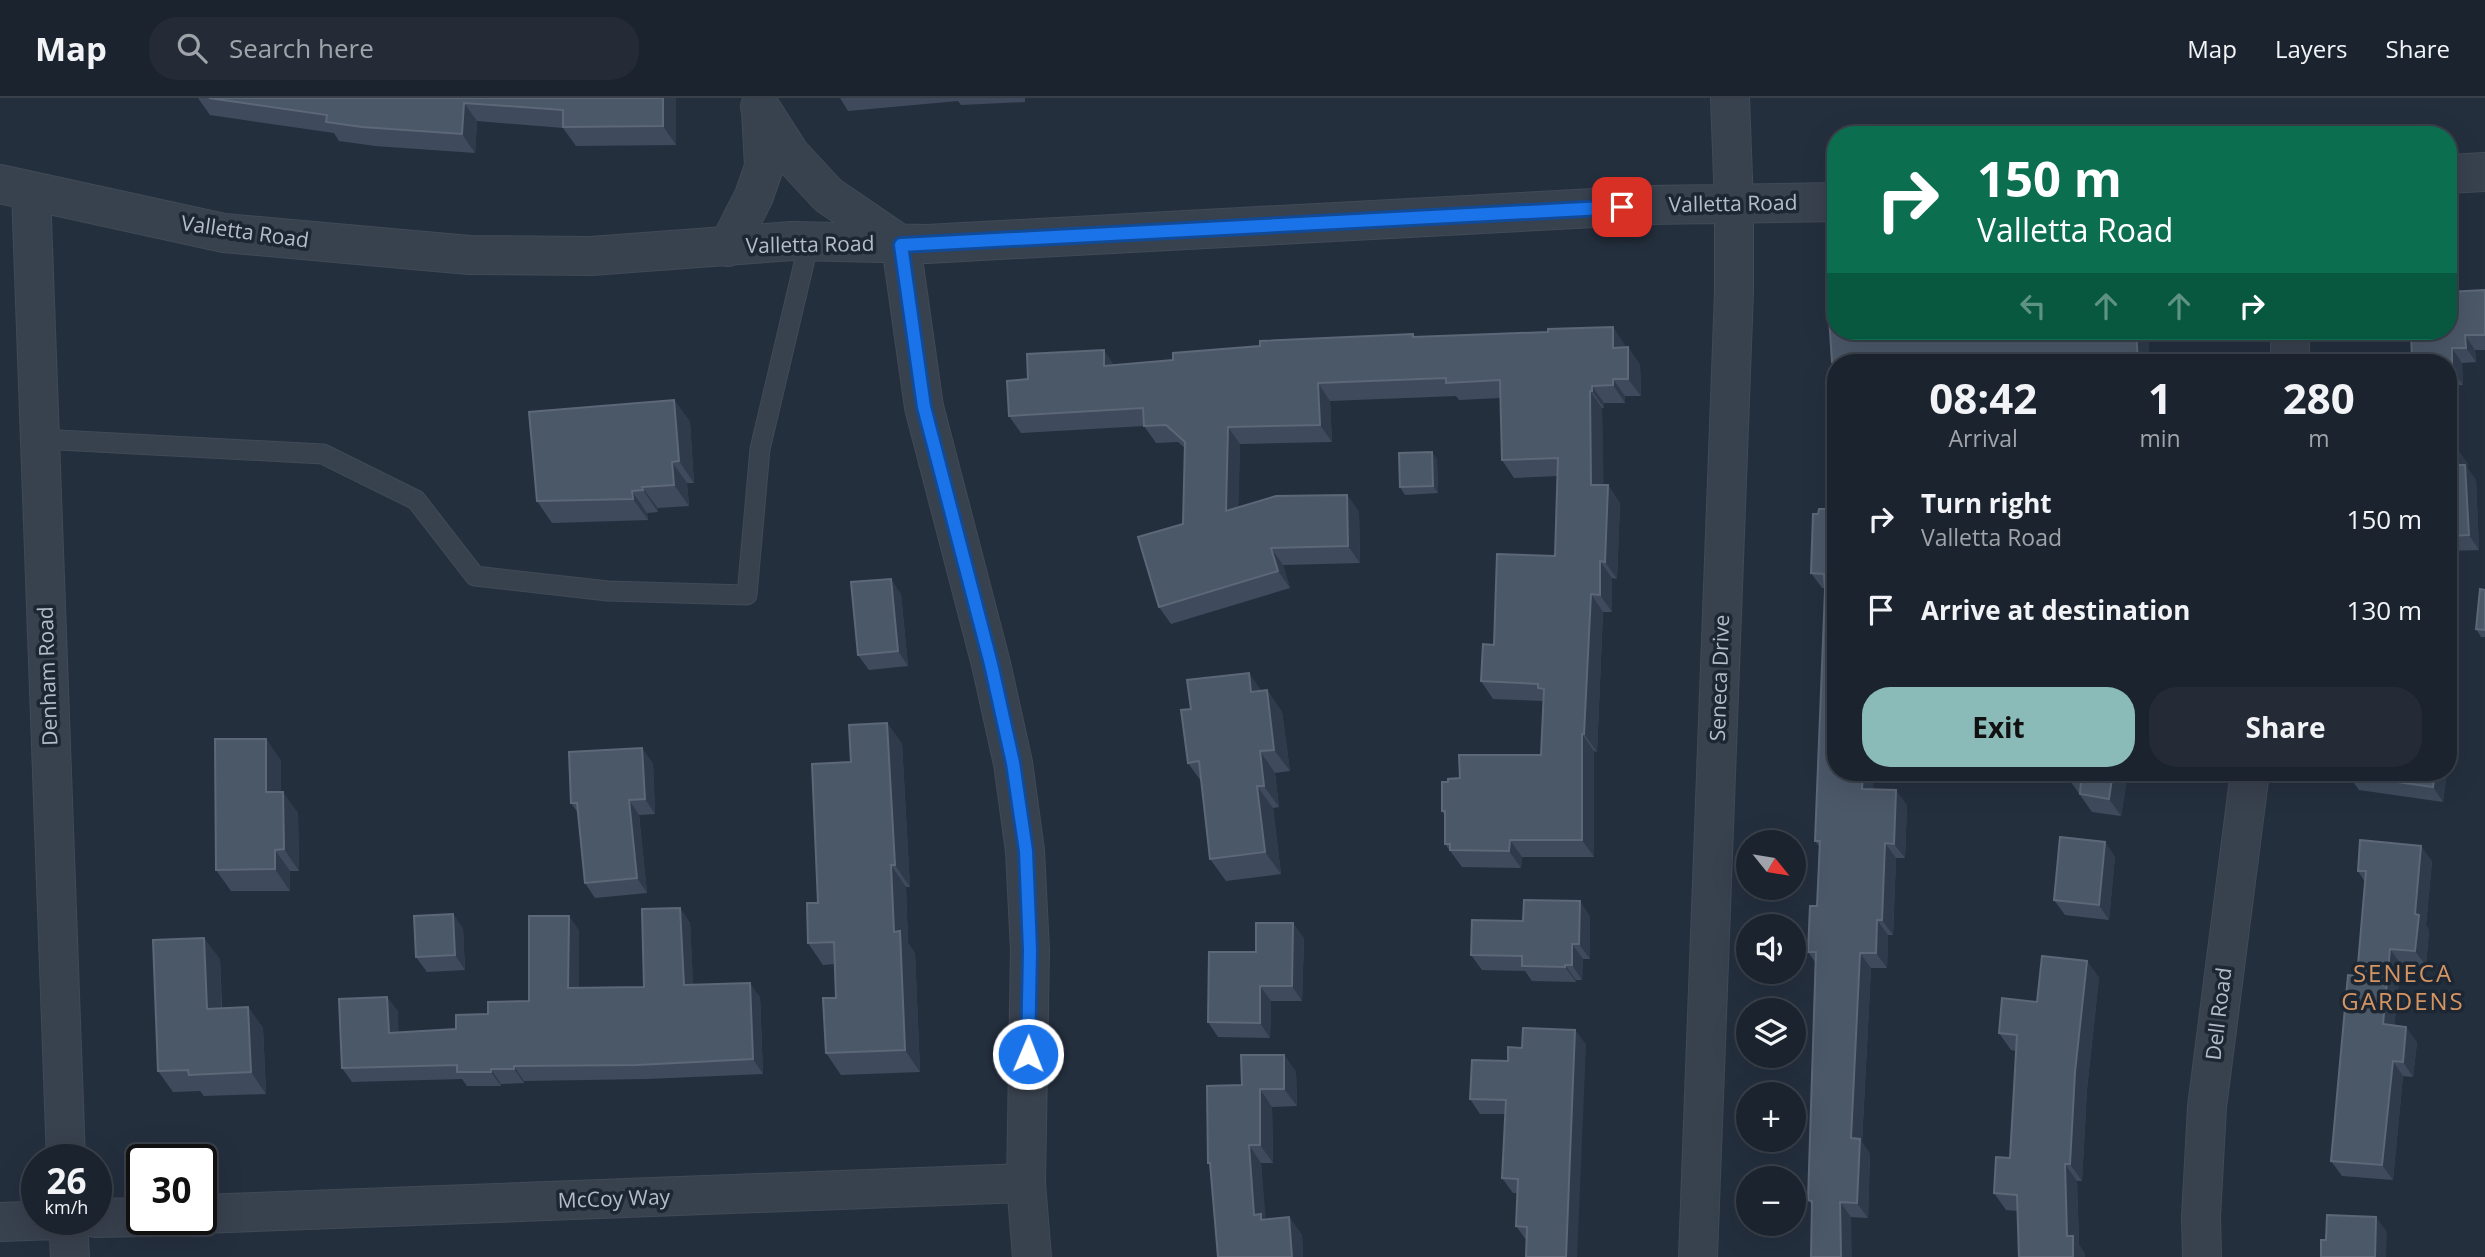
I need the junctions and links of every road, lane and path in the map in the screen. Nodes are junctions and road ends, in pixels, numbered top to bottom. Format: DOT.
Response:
graph roads {
  1 [pos="1730,98"];
  2 [pos="759,103"];
  3 [pos="2485,172"];
  4 [pos="2457,174"];
  5 [pos="16,188"];
  6 [pos="1827,202"];
  7 [pos="1734,204"];
  8 [pos="809,242"];
  9 [pos="901,245"];
  10 [pos="728,247"];
  11 [pos="40,439"];
  12 [pos="2249,781"];
  13 [pos="65,1144"];
  14 [pos="1026,1183"];
  15 [pos="217,1213"];
  16 [pos="21,1221"];
  17 [pos="0,1222"];
  18 [pos="69,1235"];
  19 [pos="70,1257"];
  20 [pos="1032,1257"];
  21 [pos="1698,1257"];
  22 [pos="2202,1257"];
  1 -- 7 [label="street, Seneca Drive"];
  2 -- 9 [label="street"];
  2 -- 10 [label="street"];
  3 -- 4 [label="street"];
  5 -- 10 [label="street, Valletta Road"];
  5 -- 11 [label="street, Denham Road"];
  6 -- 7 [label="street, Valletta Road"];
  7 -- 9 [label="street, Valletta Road"];
  7 -- 21 [label="street, Seneca Drive"];
  8 -- 9 [label="street, Valletta Road"];
  8 -- 10 [label="street, Valletta Road"];
  8 -- 11 [label="lane"];
  9 -- 14 [label="street"];
  11 -- 13 [label="street, Denham Road"];
  12 -- 22 [label="street, Dell Road"];
  14 -- 15 [label="street, McCoy Way"];
  14 -- 20 [label="street"];
  16 -- 17 [label="street"];
  18 -- 19 [label="street"];
}
